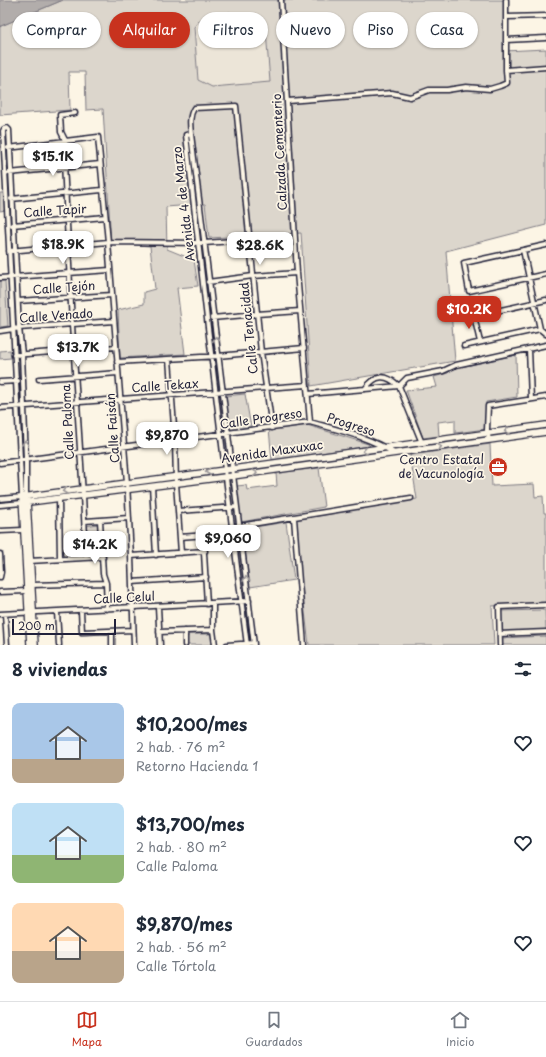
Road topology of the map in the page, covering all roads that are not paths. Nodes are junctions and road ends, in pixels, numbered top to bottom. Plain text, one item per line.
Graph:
1 (281, 0) edge
2 (506, 0) edge
3 (546, 16) edge
4 (507, 17) junction
5 (546, 38) edge
6 (506, 40) junction
7 (546, 67) edge
8 (506, 70) junction
9 (288, 101) junction
10 (75, 113) dead end
11 (191, 134) junction
12 (65, 142) junction
13 (10, 148) junction
14 (3, 149) junction
15 (194, 158) junction
16 (188, 159) junction
17 (100, 164) junction
18 (65, 168) junction
19 (5, 173) junction
20 (11, 173) junction
21 (197, 182) junction
22 (191, 183) junction
23 (102, 190) junction
24 (66, 193) junction
25 (6, 199) junction
26 (13, 199) junction
27 (200, 208) junction
28 (194, 209) junction
29 (105, 217) junction
30 (67, 220) junction
31 (14, 224) junction
32 (8, 225) junction
33 (249, 240) junction
34 (108, 242) junction
35 (198, 243) junction
36 (204, 243) junction
37 (68, 245) junction
38 (546, 245) edge
39 (16, 250) junction
40 (522, 250) junction
41 (8, 251) junction
42 (110, 270) junction
43 (70, 272) junction
44 (298, 273) junction
45 (546, 274) edge
46 (253, 276) junction
47 (10, 277) junction
48 (17, 277) junction
49 (529, 277) junction
50 (0, 278) edge
51 (210, 282) junction
52 (203, 283) junction
53 (112, 295) junction
54 (71, 298) junction
55 (546, 300) edge
56 (18, 301) junction
57 (535, 302) junction
58 (300, 311) junction
59 (257, 314) junction
60 (214, 318) junction
61 (208, 319) junction
62 (114, 321) junction
63 (72, 325) junction
64 (19, 328) junction
65 (13, 329) junction
66 (540, 329) junction
67 (0, 331) edge
68 (546, 334) edge
69 (480, 342) junction
70 (546, 345) edge
71 (464, 346) dead end
72 (116, 347) junction
73 (304, 348) junction
74 (529, 349) junction
75 (74, 351) junction
76 (261, 352) junction
77 (22, 354) junction
78 (14, 355) junction
79 (212, 356) junction
80 (218, 356) junction
81 (170, 359) junction
82 (117, 362) junction
83 (118, 373) junction
84 (76, 376) junction
85 (39, 379) dead end
86 (16, 381) junction
87 (22, 381) junction
88 (0, 382) edge
89 (307, 386) junction
90 (400, 386) junction
91 (266, 388) junction
92 (365, 389) junction
93 (217, 392) junction
94 (223, 392) junction
95 (308, 394) junction
96 (172, 396) junction
97 (546, 397) edge
98 (120, 399) junction
99 (531, 399) junction
100 (77, 403) junction
101 (24, 406) junction
102 (17, 407) junction
103 (0, 408) edge
104 (310, 422) junction
105 (546, 425) edge
106 (272, 428) junction
107 (546, 432) edge
108 (221, 434) junction
109 (228, 434) junction
110 (488, 436) junction
111 (175, 440) junction
112 (422, 443) junction
113 (124, 447) junction
114 (386, 448) junction
115 (80, 453) junction
116 (394, 453) junction
117 (20, 460) junction
118 (26, 460) junction
119 (0, 463) edge
120 (232, 469) junction
121 (225, 470) junction
122 (176, 476) junction
123 (233, 476) junction
124 (226, 477) junction
125 (176, 483) junction
126 (127, 486) junction
127 (152, 486) junction
128 (83, 492) junction
129 (42, 497) junction
130 (59, 498) junction
131 (411, 498) dead end
132 (2, 499) edge
133 (24, 499) junction
134 (2, 505) edge
135 (237, 507) junction
136 (230, 508) junction
137 (178, 511) junction
138 (129, 518) junction
139 (294, 518) junction
140 (100, 520) junction
141 (85, 521) junction
142 (232, 526) junction
143 (239, 526) junction
144 (23, 530) junction
145 (0, 531) edge
146 (233, 533) junction
147 (203, 536) junction
148 (180, 537) junction
149 (205, 552) junction
150 (181, 553) junction
151 (0, 554) edge
152 (156, 555) junction
153 (131, 556) junction
154 (103, 557) junction
155 (86, 558) junction
156 (60, 559) junction
157 (28, 561) junction
158 (0, 572) edge
159 (0, 577) edge
160 (206, 577) junction
161 (132, 582) junction
162 (106, 583) junction
163 (31, 585) junction
164 (27, 591) junction
165 (0, 592) edge
166 (249, 601) junction
167 (242, 602) junction
168 (207, 604) junction
169 (213, 604) junction
170 (546, 605) edge
171 (158, 607) junction
172 (133, 608) junction
173 (107, 609) junction
174 (81, 611) junction
175 (57, 612) junction
176 (30, 613) junction
177 (2, 614) edge
178 (133, 630) junction
179 (213, 630) junction
180 (112, 631) junction
181 (185, 631) junction
182 (159, 632) junction
183 (546, 632) edge
184 (500, 634) junction
185 (247, 644) edge
186 (254, 644) edge
187 (7, 645) edge
188 (30, 645) edge
189 (35, 645) edge
190 (59, 645) edge
191 (112, 645) edge
192 (134, 645) edge
193 (160, 645) edge
194 (185, 645) edge
195 (215, 645) edge
196 (227, 645) edge
197 (304, 645) edge
198 (500, 645) edge

1 - 9 street, Calzada Cementerio
2 - 4 street
3 - 4 street
4 - 6 street
5 - 6 street
6 - 8 street
7 - 8 street
8 - 9 street
9 - 44 street, Calzada Cementerio
10 - 12 street, Calle Paloma
11 - 15 street, Avenida 4 de Marzo
11 - 16 street, Avenida 4 de Marzo
11 - 33 street, Calle Tenacidad
12 - 13 street
12 - 17 street, Calle Faisán
12 - 18 street, Calle Paloma
13 - 14 street
13 - 14 street
13 - 20 street
14 - 19 street
15 - 16 street
15 - 21 street, Avenida 4 de Marzo
16 - 22 street, Avenida 4 de Marzo
17 - 18 street
17 - 23 street, Calle Faisán
18 - 20 street
18 - 24 street, Calle Paloma
19 - 20 street
19 - 25 street
20 - 26 street
21 - 22 street
21 - 27 street, Avenida 4 de Marzo
22 - 28 street, Avenida 4 de Marzo
23 - 24 street
23 - 29 street, Calle Faisán
24 - 26 street
24 - 30 street, Calle Paloma
25 - 26 street
25 - 32 street
26 - 31 street
27 - 28 street
27 - 36 street, Avenida 4 de Marzo
28 - 35 street, Avenida 4 de Marzo
29 - 30 street, Calle Tapir
29 - 34 street, Calle Faisán
30 - 31 street, Calle Tapir
30 - 37 street, Calle Paloma
31 - 32 street, Calle Tapir
31 - 39 street
32 - 41 street
33 - 36 street
33 - 46 street, Calle Tenacidad
34 - 35 street
34 - 37 street
34 - 42 street, Calle Faisán
35 - 36 street
35 - 52 street, Avenida 4 de Marzo
36 - 51 street, Avenida 4 de Marzo
37 - 39 street
37 - 43 street, Calle Paloma
38 - 40 street
39 - 41 street
39 - 48 street
40 - 49 street
40 - 49 street
41 - 47 street
42 - 43 street
42 - 53 street, Calle Faisán
43 - 48 street
43 - 54 street, Calle Paloma
44 - 46 street
44 - 58 street, Calzada Cementerio
45 - 49 street
46 - 51 street
46 - 59 street, Calle Tenacidad
47 - 48 street
47 - 50 street
47 - 65 street
48 - 56 street
49 - 57 street
51 - 52 street
51 - 60 street, Avenida 4 de Marzo
52 - 61 street, Avenida 4 de Marzo
53 - 54 street, Calle Tejón
53 - 62 street, Calle Faisán
54 - 56 street, Calle Tejón
54 - 63 street, Calle Paloma
55 - 57 street
56 - 64 street
57 - 66 street
57 - 69 street
58 - 59 street
58 - 73 street, Calzada Cementerio
59 - 60 street
59 - 76 street, Calle Tenacidad
60 - 61 street
80 -> 60 street, Avenida 4 de Marzo
61 - 79 street, Avenida 4 de Marzo
62 - 63 street, Calle Venado
62 - 72 street, Calle Faisán
63 - 64 street, Calle Venado
63 - 75 street, Calle Paloma
64 - 65 street, Calle Venado
64 - 77 street
65 - 67 street, Calle Venado
65 - 78 street
66 - 68 street
66 - 69 street
69 - 71 street
70 - 74 street
72 - 75 street
72 - 82 street, Calle Faisán
73 - 76 street
73 - 89 street, Calzada Cementerio
74 - 90 street
74 - 99 street
75 - 77 street
75 - 84 street, Calle Paloma
76 - 80 street
76 - 91 street, Calle Tenacidad
77 - 78 street
77 - 87 street
78 - 86 street
79 - 80 street
79 - 81 street
79 - 93 street, Avenida 4 de Marzo
80 - 94 street, Avenida 4 de Marzo
81 - 82 street
81 - 96 street
82 - 83 street, Calle Faisán
83 - 84 street
83 - 98 street, Calle Faisán
84 - 85 street
84 - 100 street, Calle Paloma
86 - 87 street
86 - 88 street
86 - 102 street
87 - 101 street
89 - 91 street, Calle Tekax
89 - 95 street, Calzada Cementerio
90 - 92 street
90 - 92 street
90 - 112 street
91 - 94 street, Calle Tekax
91 - 106 street, Calle Tenacidad
92 - 95 street
93 - 94 street, Calle Tekax
93 - 96 street, Calle Tekax
93 - 108 street, Avenida 4 de Marzo
94 - 109 street, Avenida 4 de Marzo
95 - 104 street, Calzada Cementerio
96 - 98 street, Calle Tekax
96 - 111 street
97 - 99 street
98 - 100 street, Calle Tekax
98 - 113 street, Calle Faisán
99 - 110 street
100 - 101 street, Calle Tekax
100 - 115 street, Calle Paloma
101 - 102 street, Calle Tekax
118 -> 101 street
102 - 103 street, Calle Tekax
102 - 117 street
104 - 106 street, Calle Progreso
104 - 114 street, Progreso
105 -> 110 main road, Avenida Maxuxac
106 - 109 street, Calle Progreso
107 - 110 main road, Avenida Maxuxac
108 - 109 street, Calle Progreso
108 - 111 street, Calle Progreso
108 - 121 street, Avenida 4 de Marzo
109 - 120 street, Avenida 4 de Marzo
110 - 112 main road, Avenida Maxuxac
116 -> 110 main road, Avenida Maxuxac
111 - 113 street, Calle Progreso
111 - 122 street
112 - 114 main road, Avenida Maxuxac
113 - 115 street, Calle Progreso
113 - 126 street, Calle Faisán
114 - 116 street, Progreso
114 -> 120 main road, Avenida Maxuxac
115 - 118 street, Calle Progreso
115 - 128 street, Calle Paloma
123 -> 116 main road, Avenida Maxuxac
117 - 118 street, Calle Progreso
117 - 119 street, Calle Progreso
117 - 133 street
118 - 133 street
120 - 121 main road, Avenida Maxuxac
120 - 123 street, Avenida 4 de Marzo
121 -> 122 main road, Avenida Maxuxac
121 - 124 street, Avenida 4 de Marzo
122 - 125 street
122 - 126 main road, Avenida Maxuxac
123 - 124 main road, Avenida Maxuxac
123 - 135 street, Avenida 4 de Marzo
124 - 125 main road, Avenida Maxuxac
124 - 136 street, Avenida 4 de Marzo
125 - 127 main road, Avenida Maxuxac
125 - 137 street
126 - 127 main road, Avenida Maxuxac
126 - 128 main road, Avenida Maxuxac
126 - 138 street, Calle Faisán
127 - 152 street
128 -> 129 main road, Avenida Maxuxac
128 - 130 main road, Avenida Maxuxac
128 - 141 street, Calle Paloma
129 - 130 main road, Avenida Maxuxac
129 - 133 main road, Avenida Maxuxac
130 - 156 street
131 - 139 street
132 - 133 street, Avenida Maxuxac
132 - 134 street
133 - 134 street, Avenida Maxuxac
133 - 144 main road
133 - 157 main road
135 - 136 street
135 - 143 street, Avenida 4 de Marzo
136 - 137 street
136 - 142 street, Avenida 4 de Marzo
137 - 148 street
138 - 140 street
138 - 153 street, Calle Faisán
139 - 143 street
139 - 197 street
140 - 141 street
140 - 154 street
141 - 155 street, Calle Paloma
142 - 143 street
142 - 146 street, Avenida 4 de Marzo
166 -> 143 street, Avenida 4 de Marzo
144 - 145 street
144 - 157 main road
146 - 147 street
146 - 167 street, Avenida 4 de Marzo
147 - 148 street
147 - 149 street
148 - 150 street
149 - 150 street
149 - 160 street
150 - 152 street
151 - 158 street
152 - 153 street
153 - 161 street, Calle Faisán
154 - 155 street
154 - 162 street
155 - 156 street
156 - 157 street
157 - 163 main road
157 - 164 main road
158 - 159 street
160 - 161 street
160 - 168 street
161 - 172 street, Calle Faisán
162 - 163 street
162 - 173 street
163 - 176 main road
164 - 165 street
164 - 176 main road
166 - 167 street, Calle Celul
166 - 186 street, Avenida 4 de Marzo
167 - 169 street, Calle Celul
167 - 185 street, Avenida 4 de Marzo
168 - 169 street, Calle Celul
168 - 171 street, Calle Celul
169 - 179 street
170 - 184 street
171 - 172 street, Calle Celul
171 - 182 street
172 - 173 street, Calle Celul
172 - 178 street, Calle Faisán
173 - 174 street, Calle Celul
174 - 175 street, Calle Celul
174 - 180 street
175 - 176 street, Calle Celul
175 - 190 street
176 - 177 street, Calle Celul
176 - 188 main road
176 - 189 main road
177 - 187 street
178 - 180 street
178 - 192 street, Calle Faisán
179 - 181 street
179 - 195 street
180 - 191 street
181 - 182 street
181 - 194 street
182 - 193 street
183 - 184 street
184 - 198 street
185 - 186 street
185 - 196 street

